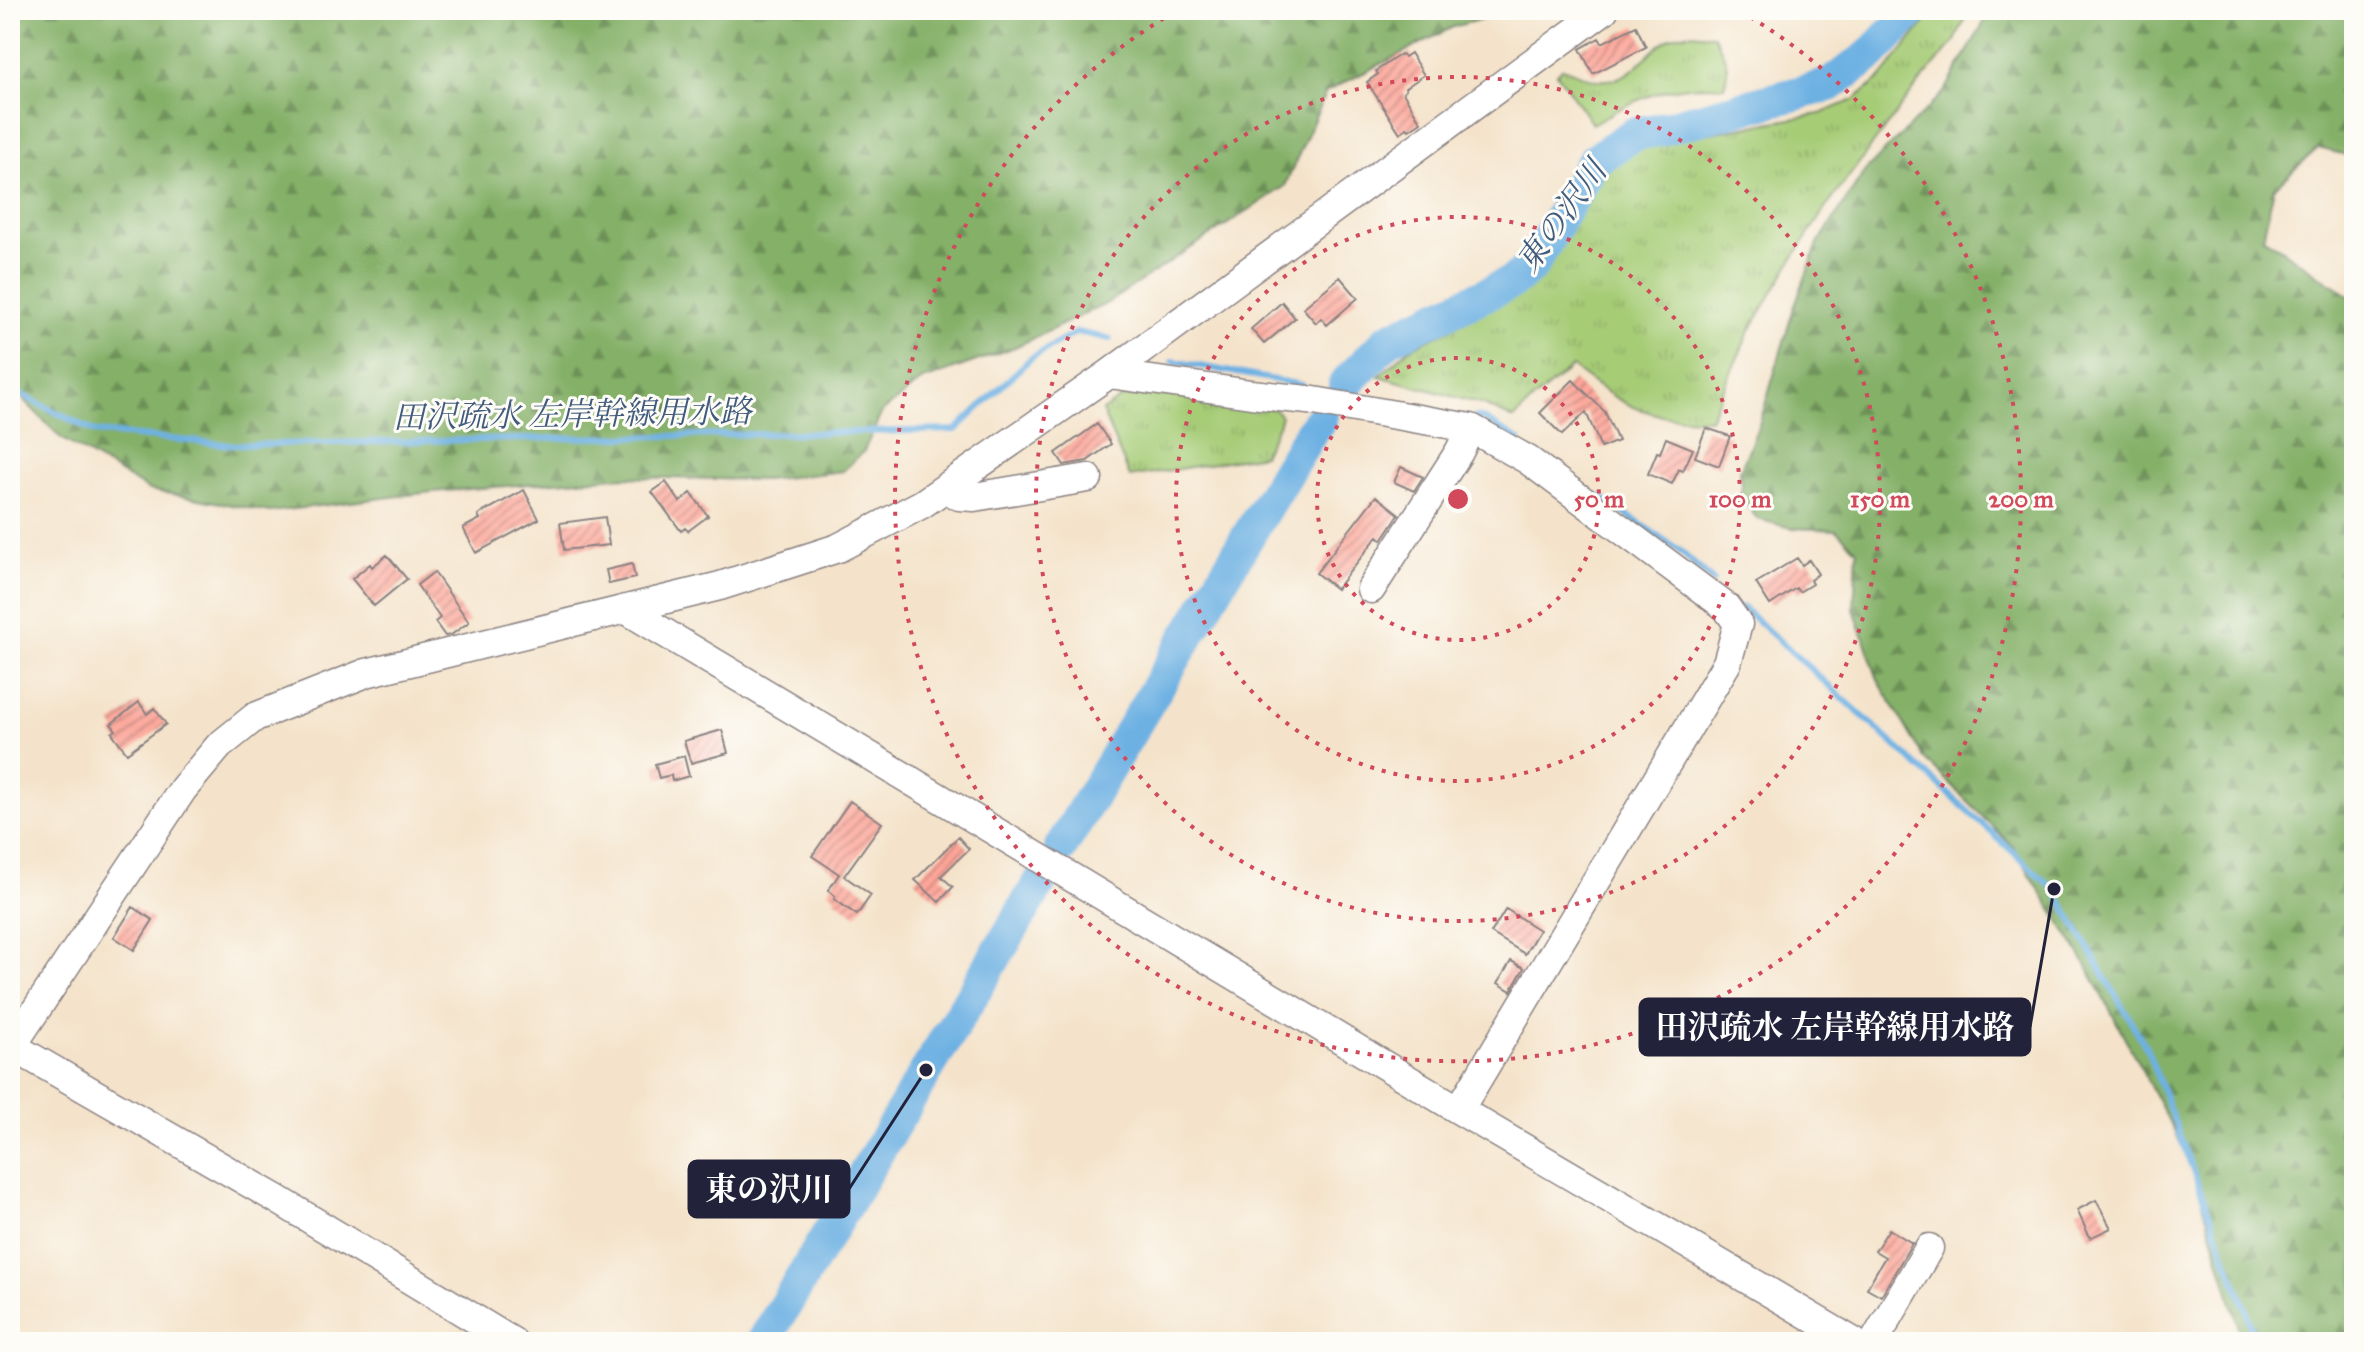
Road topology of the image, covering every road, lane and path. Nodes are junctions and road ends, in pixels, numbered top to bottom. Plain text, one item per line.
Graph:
1 (1604, 10) edge
2 (1109, 374) junction
3 (1471, 428) junction
4 (1088, 478) dead end
5 (946, 488) junction
6 (1371, 589) dead end
7 (625, 609) junction
8 (11, 1047) edge
9 (1459, 1110) junction
10 (1929, 1248) dead end
11 (513, 1342) edge
12 (1854, 1342) edge
13 (1874, 1342) edge

1 - 2 street
2 - 3 street
2 - 5 street
3 - 6 street
3 - 9 street
4 - 5 street
5 - 7 street
7 - 8 street
7 - 9 street
8 - 11 street
9 - 12 street
10 - 13 street

